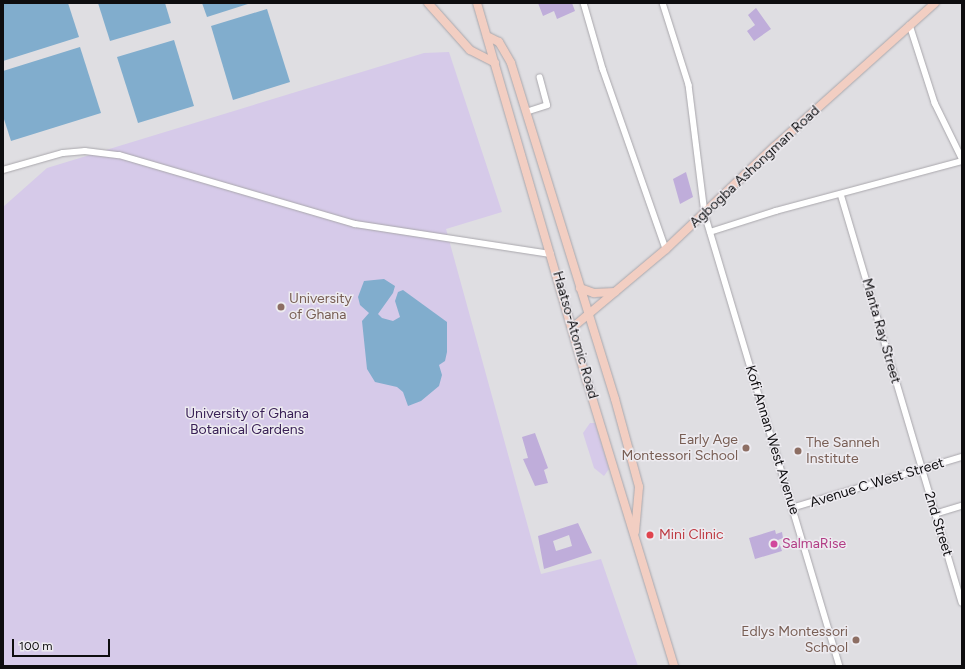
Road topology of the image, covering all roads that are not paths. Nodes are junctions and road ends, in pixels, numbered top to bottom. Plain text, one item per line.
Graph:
1 (428, 3) edge
2 (477, 3) edge
3 (584, 3) edge
4 (663, 3) edge
5 (935, 3) edge
6 (910, 25) junction
7 (487, 36) junction
8 (496, 63) junction
9 (540, 78) dead end
10 (526, 112) junction
11 (962, 159) edge
12 (3, 170) edge
13 (841, 194) junction
14 (705, 214) junction
15 (710, 232) junction
16 (666, 249) junction
17 (551, 254) junction
18 (580, 288) junction
19 (615, 292) junction
20 (588, 315) junction
21 (572, 328) junction
22 (962, 457) edge
23 (921, 469) junction
24 (962, 506) edge
25 (792, 508) junction
26 (935, 514) junction
27 (635, 532) junction
28 (961, 595) edge
29 (962, 602) edge
30 (674, 666) edge
31 (840, 666) edge

1 - 8 street
2 - 7 street, Haatso-Atomic Road
3 - 16 street
4 - 14 street, Kofi Annan West Avenue
5 - 6 street, Agbogba Ashongman Road
6 - 11 street
6 - 14 street, Agbogba Ashongman Road
7 - 8 street, Haatso-Atomic Road
7 - 10 street
8 - 17 street, Haatso-Atomic Road
9 - 10 street
10 - 18 street
11 - 13 street
12 - 17 street
13 - 15 street
13 - 23 street, Manta Ray Street
14 - 15 street, Kofi Annan West Avenue
14 - 16 street, Agbogba Ashongman Road
15 - 25 street, Kofi Annan West Avenue
16 - 19 street, Agbogba Ashongman Road
17 - 21 street, Haatso-Atomic Road
18 - 19 street
18 - 20 street
19 - 20 street, Agbogba Ashongman Road
20 - 21 street, Agbogba Ashongman Road
20 - 27 street
21 - 27 street, Haatso-Atomic Road
22 - 23 street, Avenue C West Street
23 - 25 street, Avenue C West Street
23 - 26 street, 2nd Street
24 - 26 street
25 - 31 street, Kofi Annan West Avenue
26 - 28 street, 2nd Street
27 - 30 street, Haatso-Atomic Road
28 - 29 street, 2nd Street

